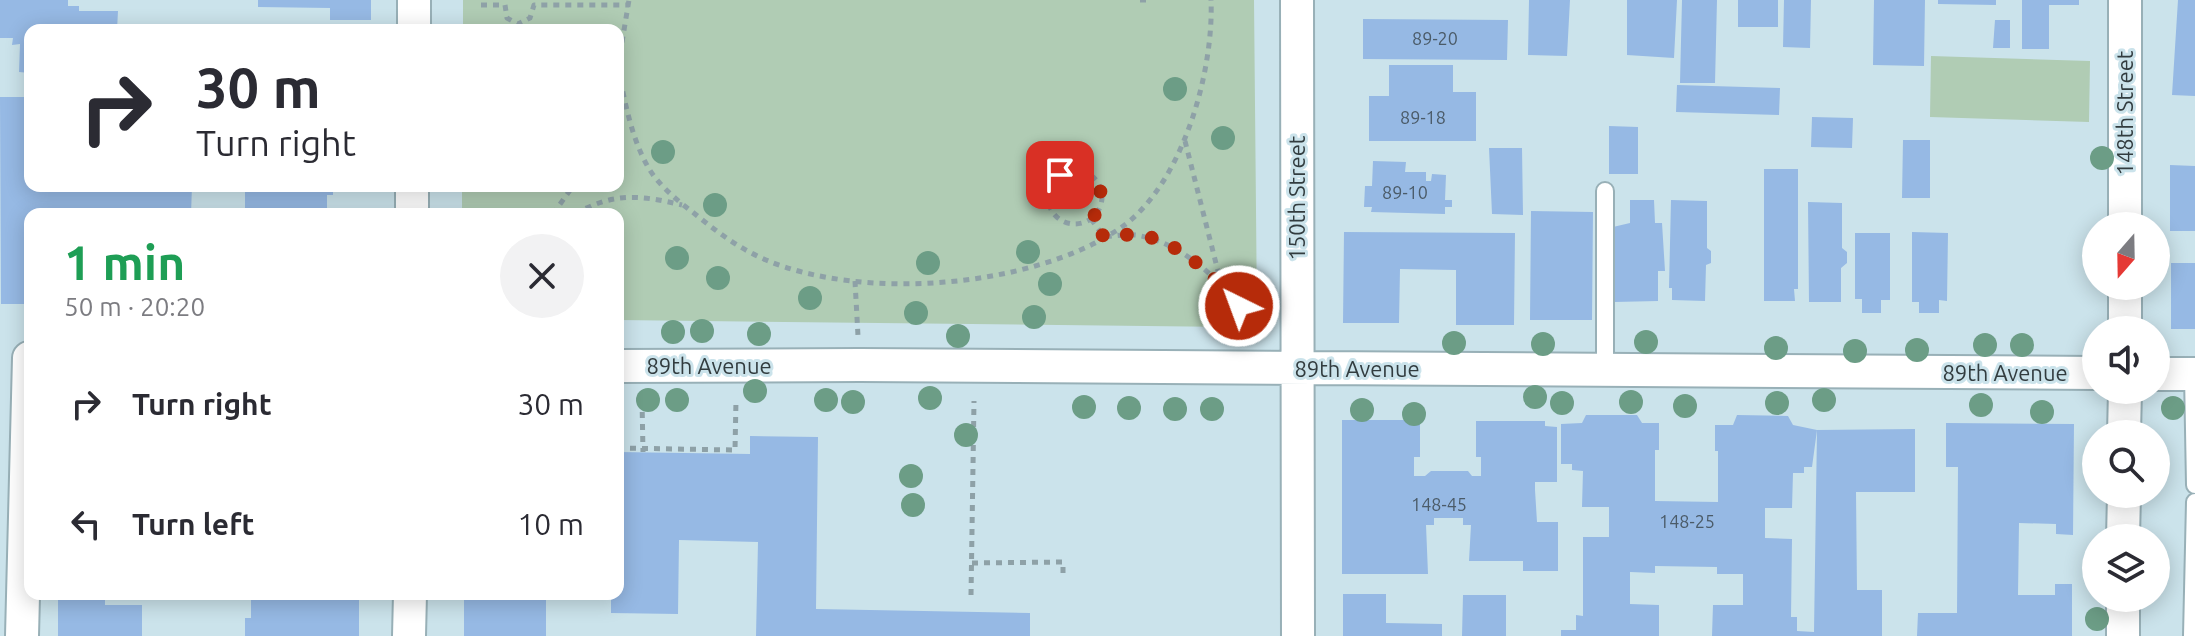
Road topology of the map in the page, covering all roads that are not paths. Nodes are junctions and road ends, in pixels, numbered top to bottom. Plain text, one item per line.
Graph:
1 (414, 0) edge
2 (1297, 0) edge
3 (2125, 0) edge
4 (414, 24) edge
5 (1605, 191) dead end
6 (2125, 212) edge
7 (0, 358) edge
8 (24, 358) edge
9 (624, 366) edge
10 (1298, 368) junction
11 (1605, 370) junction
12 (2082, 373) edge
13 (2170, 374) edge
14 (2194, 374) edge
15 (2195, 485) edge
16 (2195, 502) edge
17 (24, 566) edge
18 (410, 600) edge
19 (2123, 612) edge
20 (22, 636) edge
21 (409, 636) edge
22 (1298, 636) edge
23 (2123, 636) edge
24 (2192, 636) edge

1 - 4 street
2 - 10 street, 150th Street
3 - 6 street, 148th Street
5 - 11 lane
7 - 8 street
9 - 10 street, 89th Avenue
10 - 11 street, 89th Avenue
10 - 22 street, 150th Street
11 - 12 street, 89th Avenue
13 - 14 street
14 - 15 lane
16 - 24 lane
17 - 20 street
18 - 21 street
19 - 23 street

